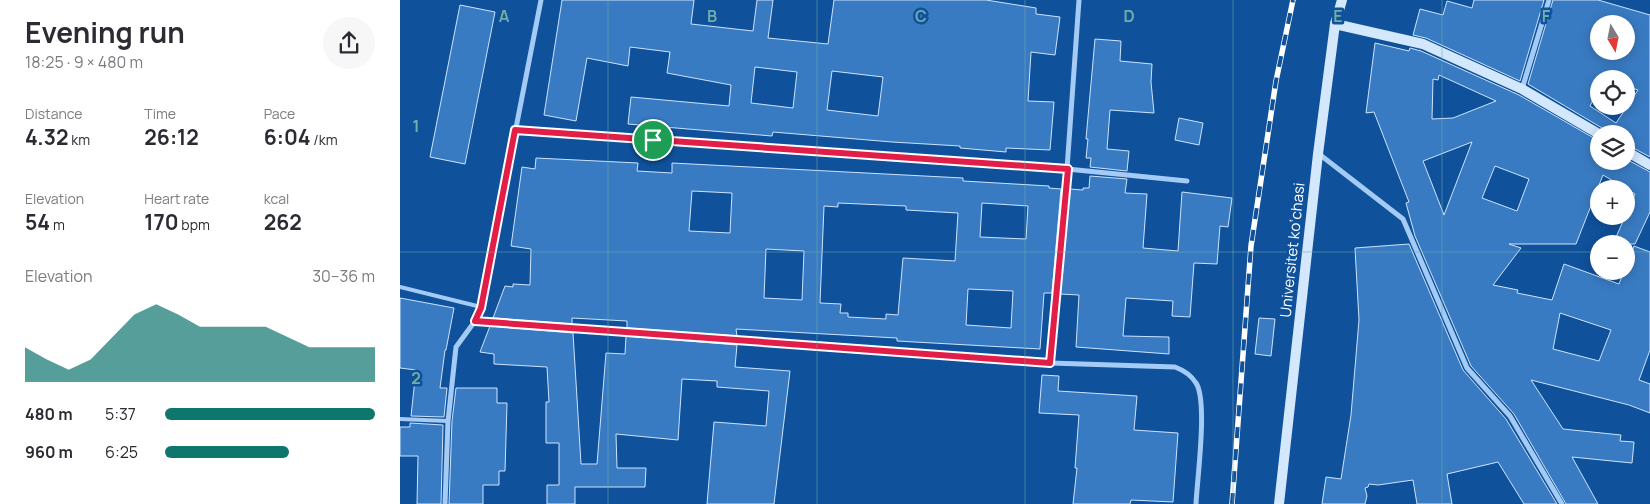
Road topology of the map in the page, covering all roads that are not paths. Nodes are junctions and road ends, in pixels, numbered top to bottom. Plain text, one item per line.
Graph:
1 (541, 0) edge
2 (1080, 0) edge
3 (1342, 0) edge
4 (1549, 0) edge
5 (1335, 24) junction
6 (1522, 89) junction
7 (1590, 129) edge
8 (515, 130) junction
9 (1318, 154) junction
10 (1635, 156) edge
11 (1650, 165) edge
12 (1068, 169) junction
13 (1187, 181) dead end
14 (400, 287) edge
15 (481, 308) junction
16 (475, 321) junction
17 (1050, 363) junction
18 (400, 419) edge
19 (448, 421) junction
20 (445, 504) edge
21 (1196, 504) edge
22 (1279, 504) edge
23 (1562, 504) edge

1 - 8 street
2 - 12 street
3 - 5 main road, Universitet kо‘chasi
4 - 6 street
5 - 6 main road
5 - 9 main road, Universitet kо‘chasi
6 - 7 main road
8 - 12 street
8 - 15 street
9 - 22 main road, Universitet kо‘chasi
9 - 23 street
10 - 11 main road
12 - 13 street
12 - 17 street
14 - 15 lane
15 - 16 street
16 - 17 street
16 - 19 street
17 - 21 street
18 - 19 lane
19 - 20 street

